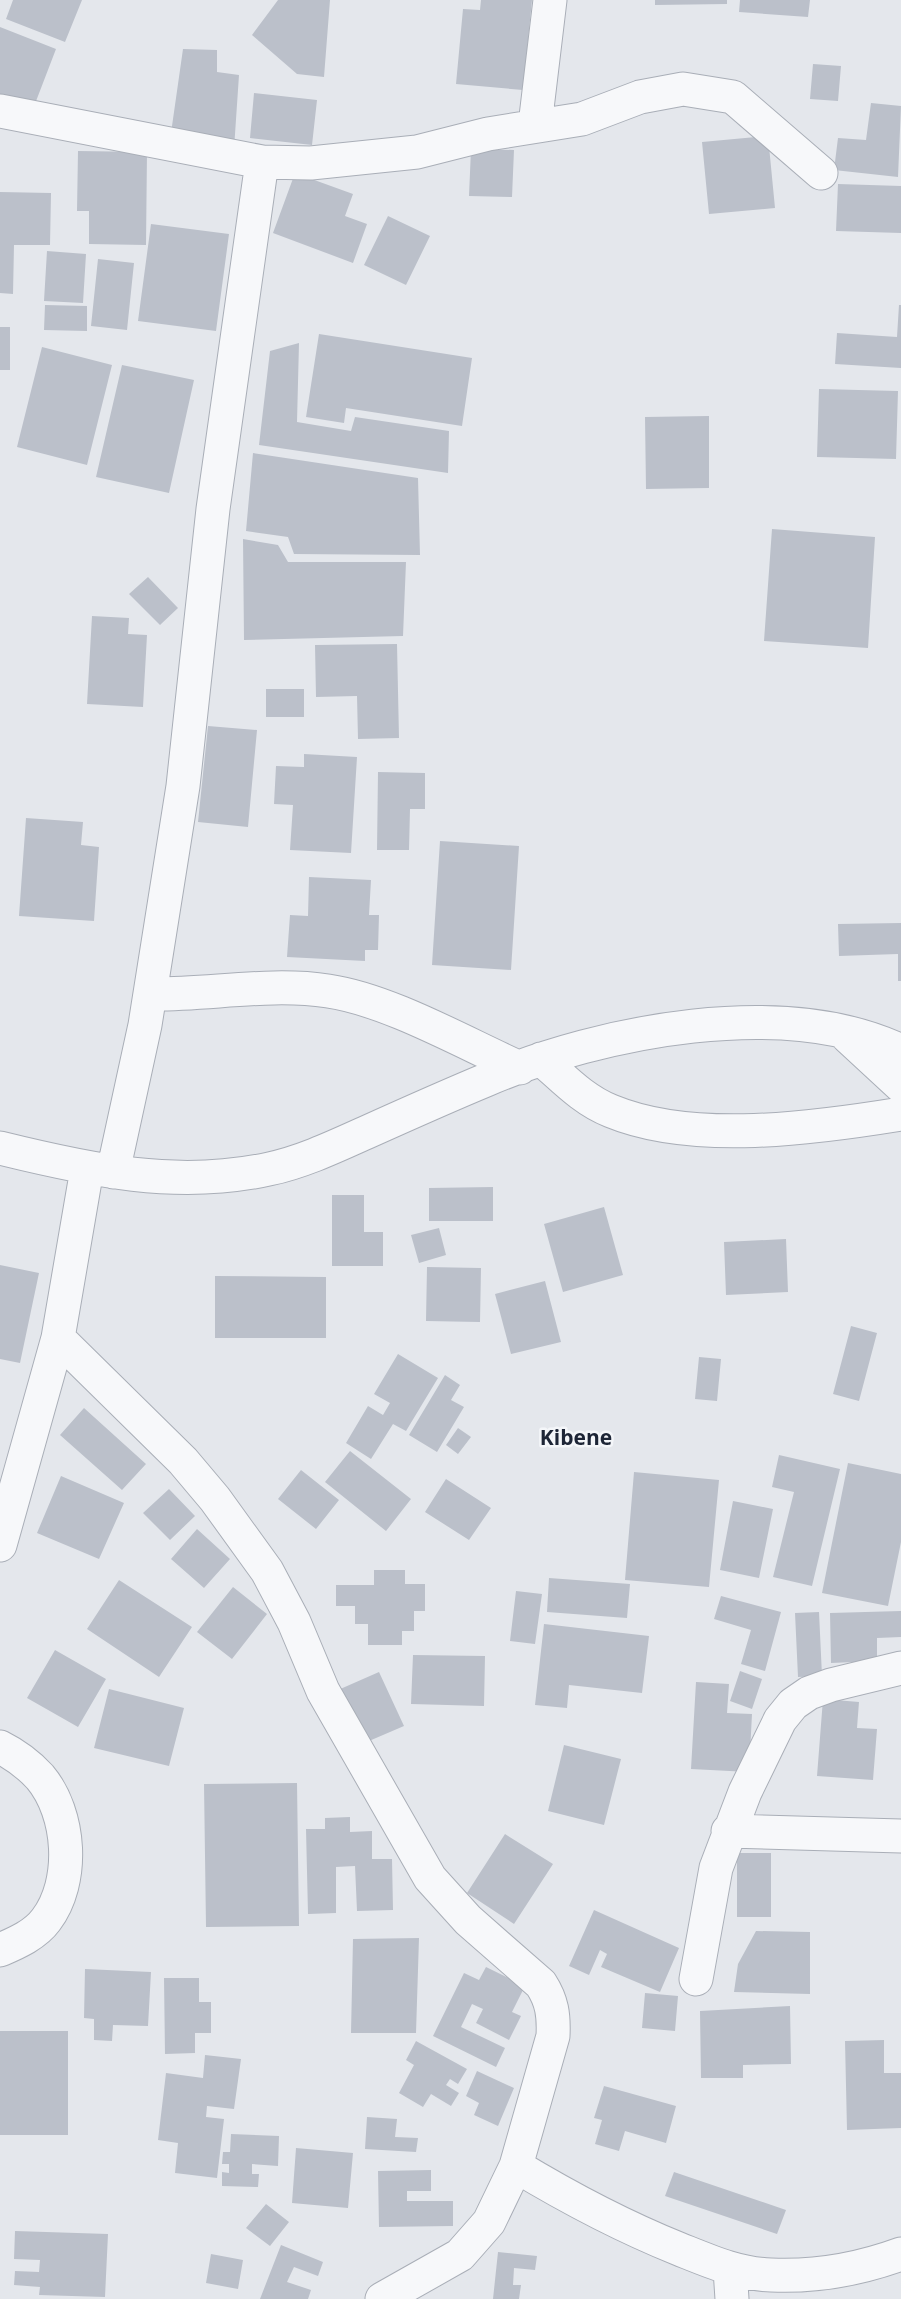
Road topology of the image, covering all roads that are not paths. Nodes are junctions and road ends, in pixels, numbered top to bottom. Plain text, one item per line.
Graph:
1 (550, 0) edge
2 (0, 111) edge
3 (536, 125) junction
4 (262, 162) junction
5 (821, 173) dead end
6 (150, 994) junction
7 (901, 1033) edge
8 (854, 1034) junction
9 (901, 1052) edge
10 (530, 1064) junction
11 (901, 1086) edge
12 (901, 1114) edge
13 (0, 1148) edge
14 (100, 1171) junction
15 (58, 1338) junction
16 (0, 1545) edge
17 (901, 1668) edge
18 (0, 1747) edge
19 (728, 1831) junction
20 (901, 1836) edge
21 (0, 1950) edge
22 (696, 1979) dead end
23 (516, 2166) junction
24 (901, 2254) edge
25 (731, 2284) edge
26 (382, 2299) edge

1 - 3 street
2 - 4 street
3 - 4 street
3 - 5 street
4 - 6 street
6 - 10 street
6 - 14 street
7 - 8 street
8 - 9 street
8 - 10 street
8 - 11 street
10 - 12 street
10 - 14 street
13 - 14 street
14 - 15 street
15 - 16 street
15 - 23 street
17 - 19 street
18 - 21 street
19 - 20 street
19 - 22 street
23 - 25 street
23 - 26 street
24 - 25 street

